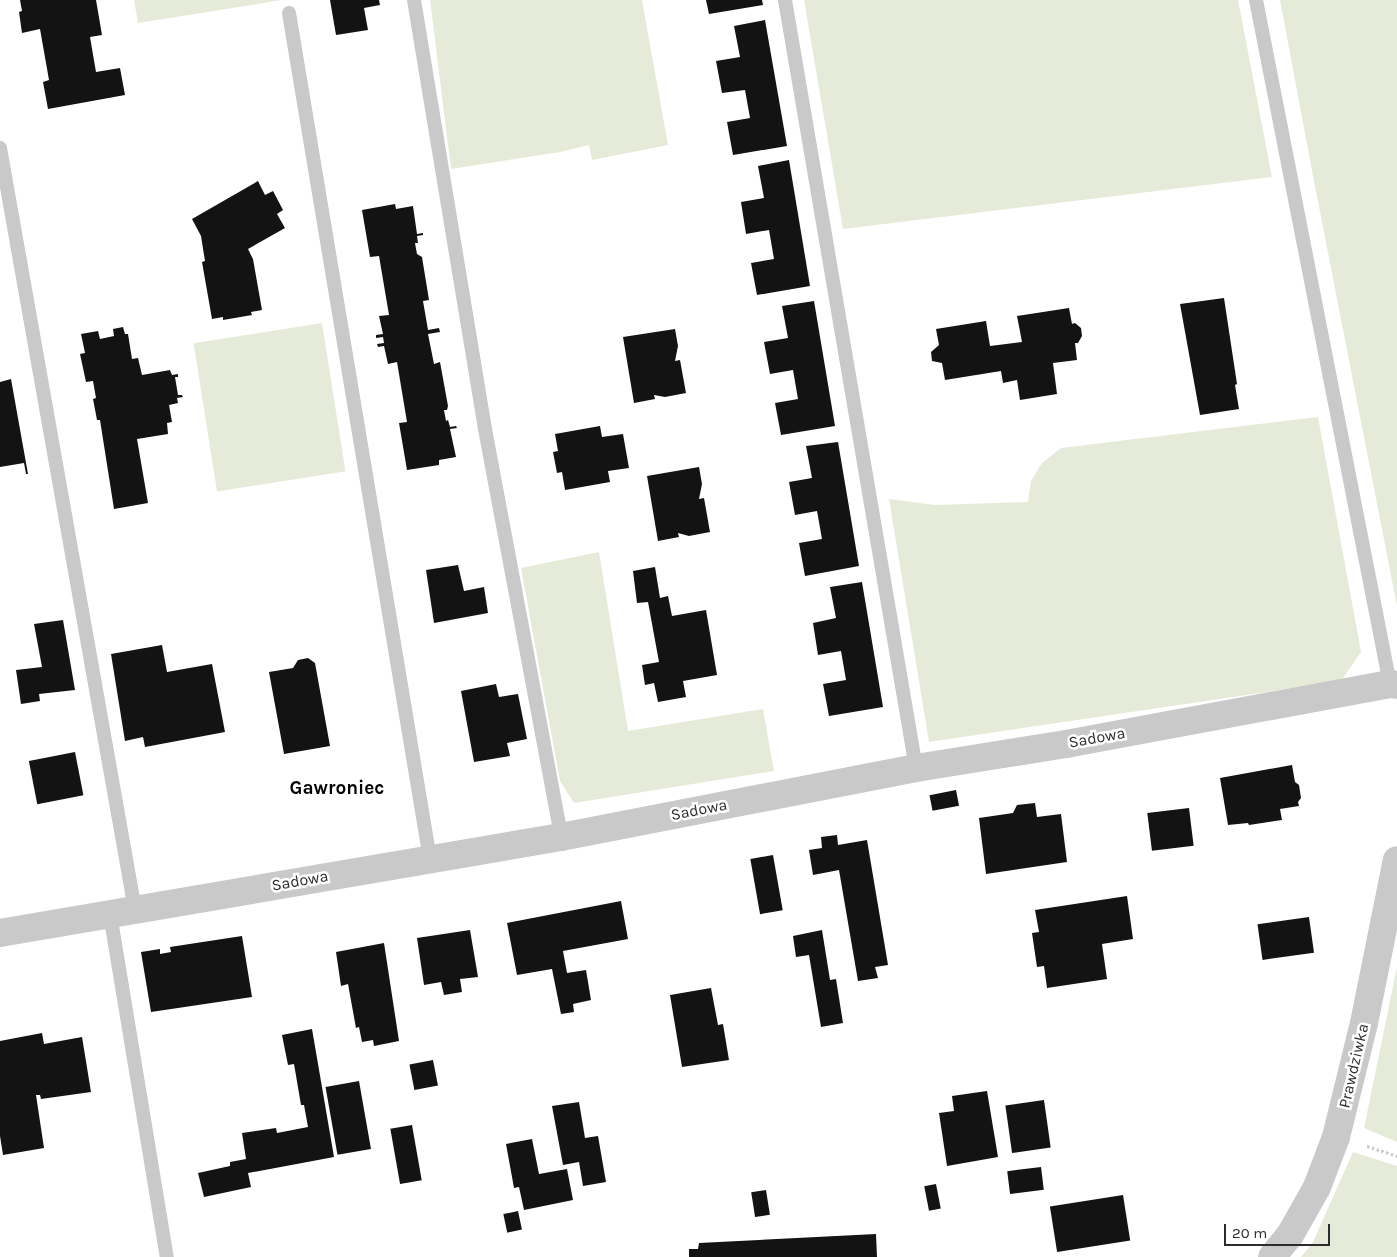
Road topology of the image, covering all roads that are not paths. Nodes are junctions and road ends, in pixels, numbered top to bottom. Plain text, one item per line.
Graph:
1 (414, 0) edge
2 (785, 0) edge
3 (1256, 0) edge
4 (289, 13) dead end
5 (0, 148) edge
6 (1393, 684) edge
7 (916, 768) junction
8 (561, 836) junction
9 (430, 859) junction
10 (1397, 860) edge
11 (123, 912) junction
12 (0, 933) edge
13 (166, 1257) edge
14 (1272, 1257) edge

1 - 8 lane
2 - 7 lane
3 - 6 lane
4 - 9 lane
5 - 11 lane
6 - 7 street, Sadowa
7 - 8 street, Sadowa
8 - 9 street, Sadowa
9 - 11 street, Sadowa
10 - 14 street, Prawdziwka
11 - 12 street, Sadowa
11 - 13 lane

